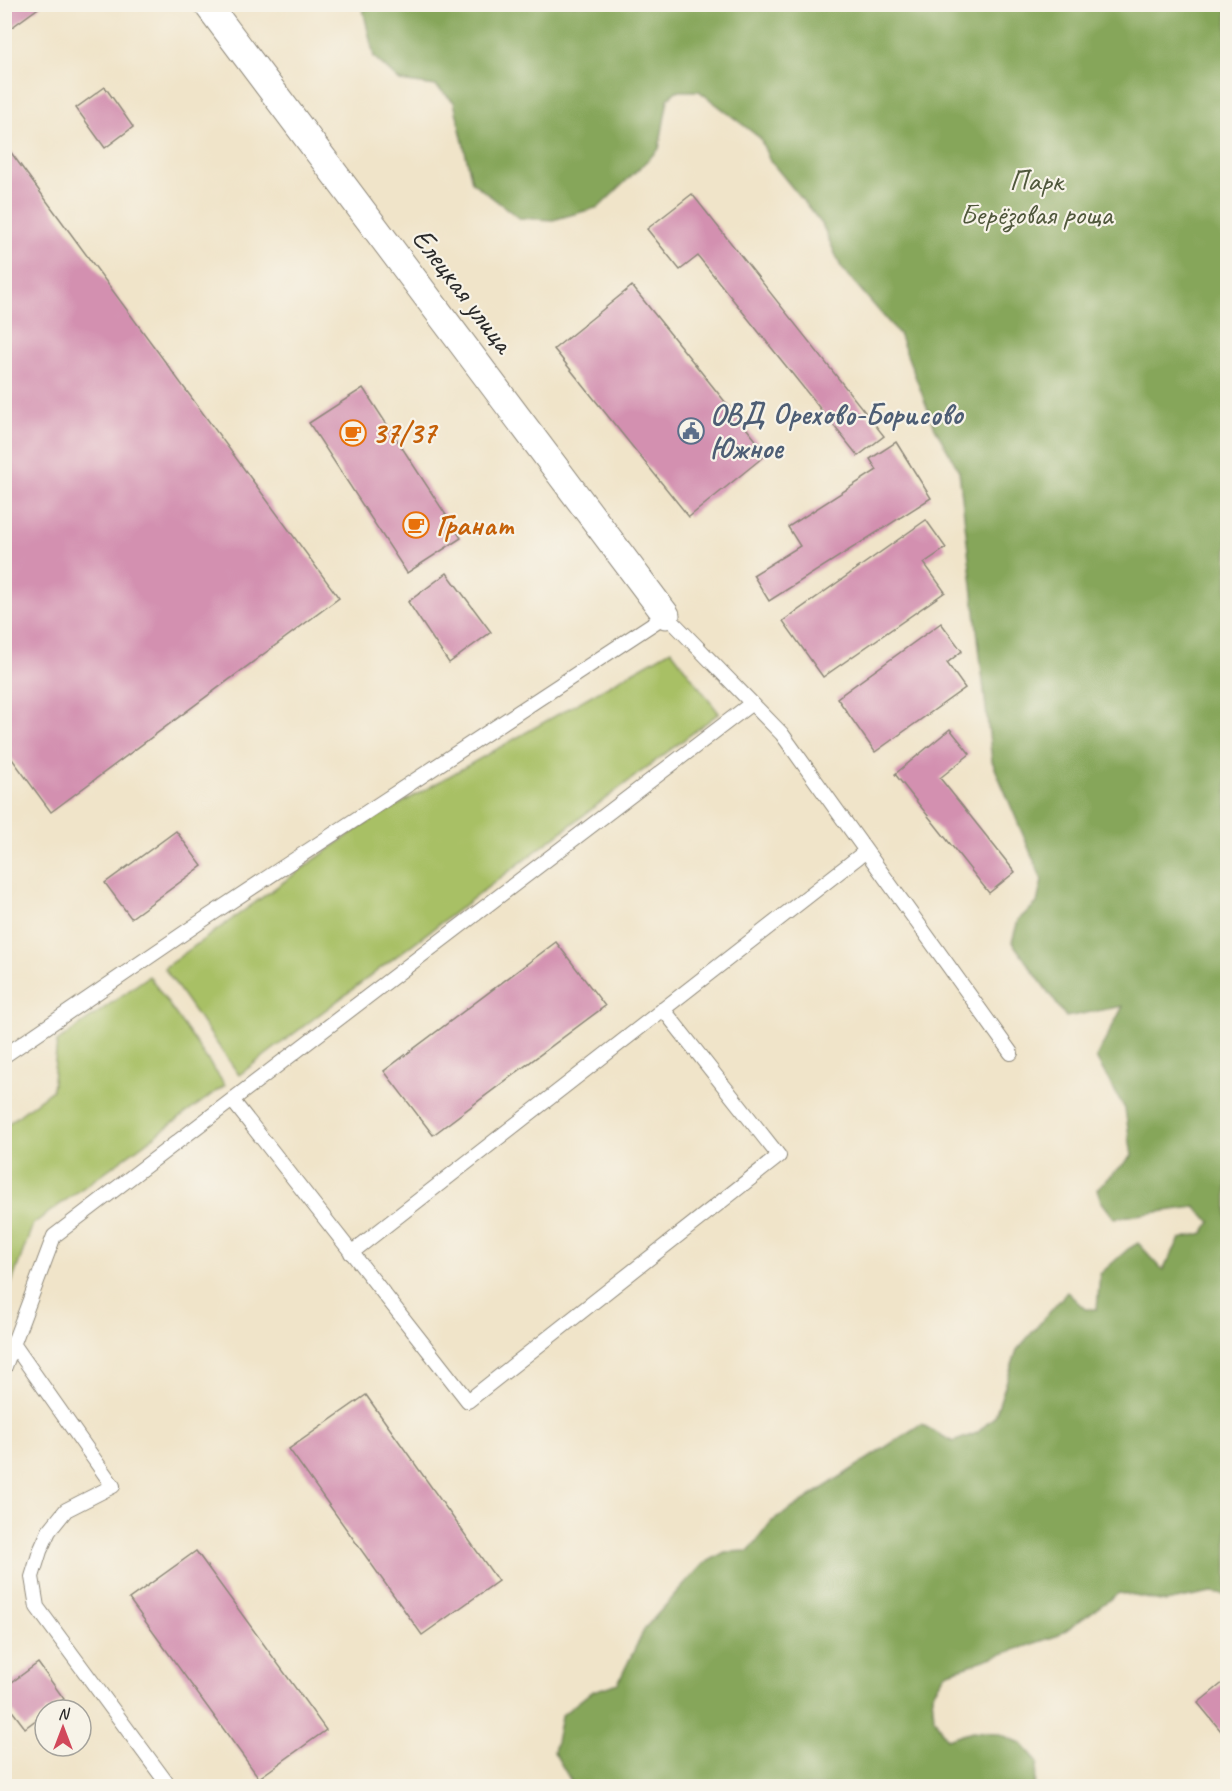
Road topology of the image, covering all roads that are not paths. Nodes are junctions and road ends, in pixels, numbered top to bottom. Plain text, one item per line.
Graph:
1 (207, 4) edge
2 (666, 615) junction
3 (752, 703) junction
4 (866, 851) junction
5 (663, 1009) junction
6 (1011, 1053) dead end
7 (4, 1056) edge
8 (232, 1100) junction
9 (351, 1253) junction
10 (14, 1345) junction
11 (4, 1369) edge
12 (169, 1786) edge

1 - 2 street, Елецкая улица
2 - 3 lane
2 - 7 lane
3 - 4 lane
3 - 8 lane
4 - 5 lane
4 - 6 lane
5 - 9 lane
5 - 9 lane
8 - 9 lane
8 - 10 lane
10 - 11 lane
10 - 12 lane

